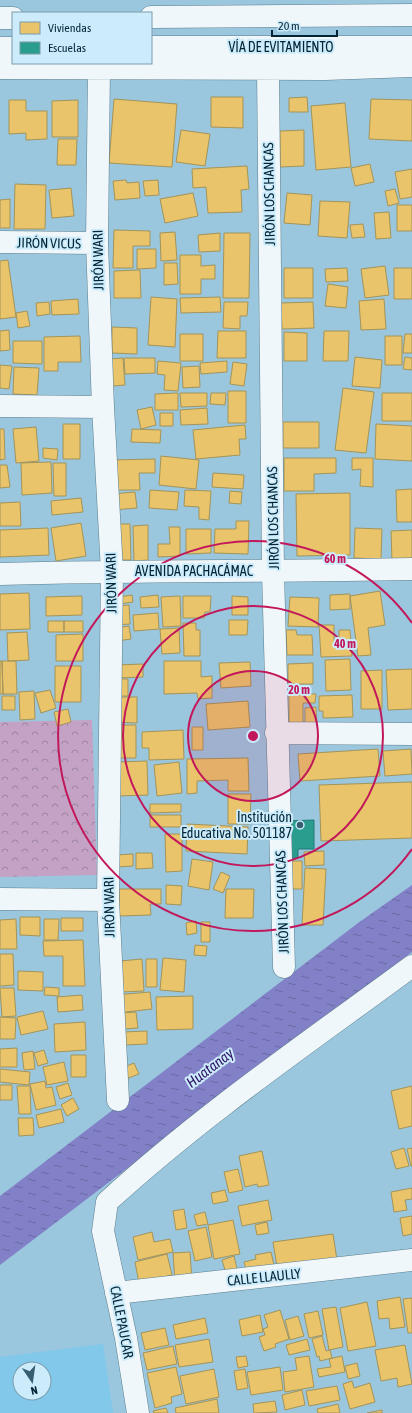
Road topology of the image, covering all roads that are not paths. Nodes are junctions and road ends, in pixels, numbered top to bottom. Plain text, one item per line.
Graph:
1 (412, 15) edge
2 (152, 17) edge
3 (0, 18) edge
4 (12, 18) edge
5 (152, 47) edge
6 (412, 47) edge
7 (0, 48) edge
8 (12, 48) edge
9 (412, 66) edge
10 (99, 67) junction
11 (0, 68) edge
12 (268, 69) junction
13 (0, 242) edge
14 (98, 243) junction
15 (0, 406) edge
16 (103, 407) junction
17 (412, 569) edge
18 (112, 571) junction
19 (273, 572) junction
20 (0, 574) edge
21 (276, 733) junction
22 (412, 734) edge
23 (0, 899) edge
24 (108, 900) junction
25 (412, 966) edge
26 (284, 967) dead end
27 (118, 1100) dead end
28 (412, 1260) edge
29 (116, 1293) junction
30 (138, 1413) edge

1 - 2 main road
3 - 4 main road
5 - 6 main road, VÍA DE EVITAMIENTO
7 - 8 main road
9 - 12 main road
10 - 11 main road
10 - 12 main road
10 - 14 main road, JIRÓN WARI
12 - 19 main road, JIRÓN LOS CHANCAS
13 - 14 main road, JIRÓN VICUS
14 - 16 main road, JIRÓN WARI
15 - 16 main road
16 - 18 main road, JIRÓN WARI
17 - 19 main road, AVENIDA PACHACÁMAC
18 - 19 main road, AVENIDA PACHACÁMAC
18 - 20 main road, AVENIDA PACHACÁMAC
18 - 24 main road, JIRÓN WARI
19 - 21 main road, JIRÓN LOS CHANCAS
21 - 22 main road
21 - 26 main road, JIRÓN LOS CHANCAS
23 - 24 main road
24 - 27 main road, JIRÓN WARI
25 - 29 main road, CALLE PAUCAR
28 - 29 main road, CALLE LLAULLY
29 - 30 main road, CALLE PAUCAR

